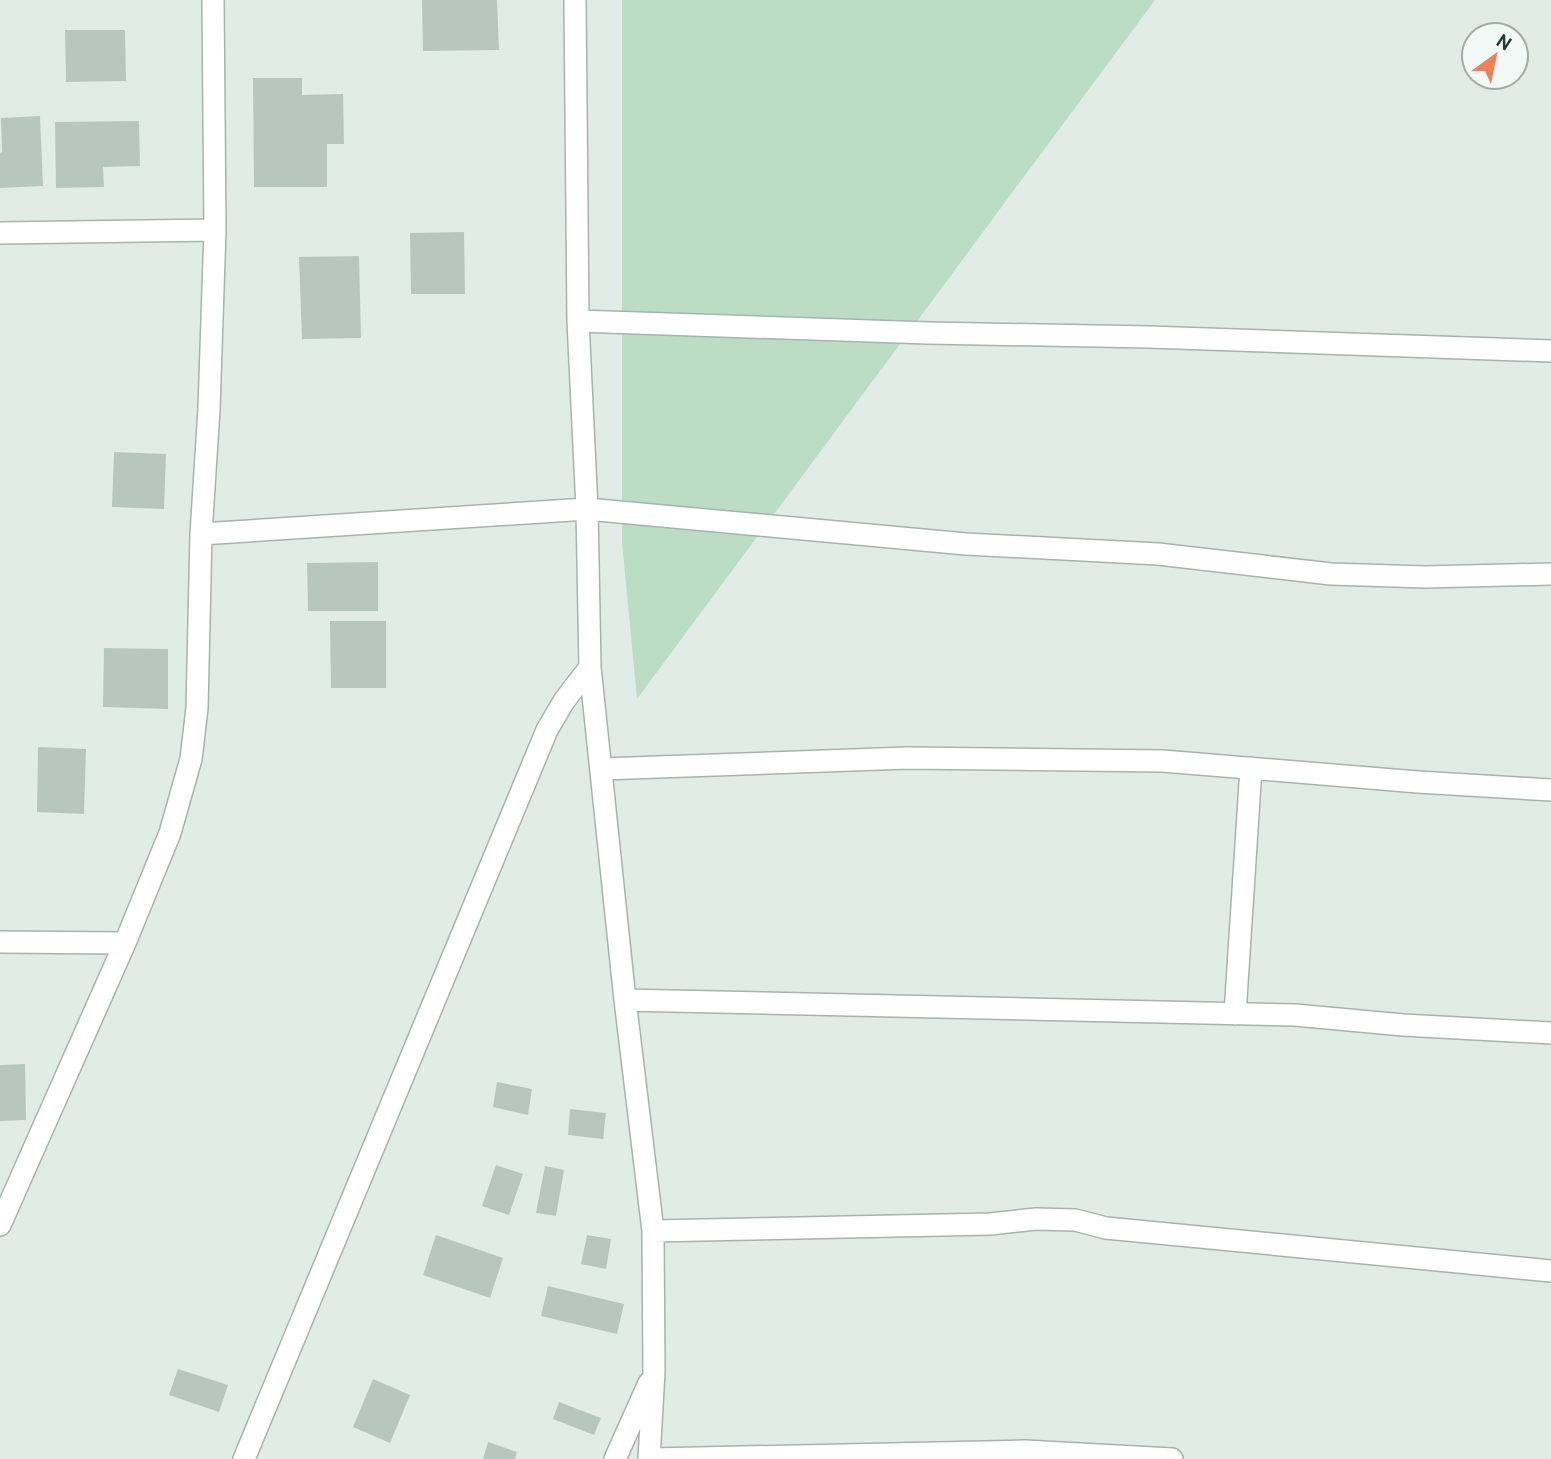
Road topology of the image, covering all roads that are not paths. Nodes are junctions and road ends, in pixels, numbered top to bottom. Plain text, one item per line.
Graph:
1 (213, 0) edge
2 (575, 0) edge
3 (215, 230) junction
4 (0, 233) edge
5 (578, 321) junction
6 (1551, 351) edge
7 (587, 509) junction
8 (201, 534) junction
9 (1551, 573) edge
10 (590, 667) junction
11 (1251, 768) junction
12 (602, 769) junction
13 (1551, 790) edge
14 (0, 942) edge
15 (125, 943) junction
16 (625, 1000) junction
17 (1235, 1014) junction
18 (1551, 1033) edge
19 (7, 1193) edge
20 (0, 1225) edge
21 (653, 1231) junction
22 (1551, 1271) edge
23 (654, 1372) junction
24 (244, 1459) edge
25 (615, 1459) edge
26 (651, 1459) edge
27 (1172, 1459) edge

1 - 3 street
2 - 5 street
3 - 4 street
3 - 8 street
5 - 6 street
5 - 7 street
7 - 8 street
7 - 9 street
7 - 10 street
8 - 15 street
10 - 12 street
10 - 24 street
11 - 12 street
11 - 13 street
11 - 17 street
12 - 16 street
14 - 15 street
15 - 19 street
16 - 17 street
16 - 21 street
17 - 18 street
19 - 20 street
21 - 22 street
21 - 23 street
23 - 25 street
23 - 26 street
26 - 27 street

